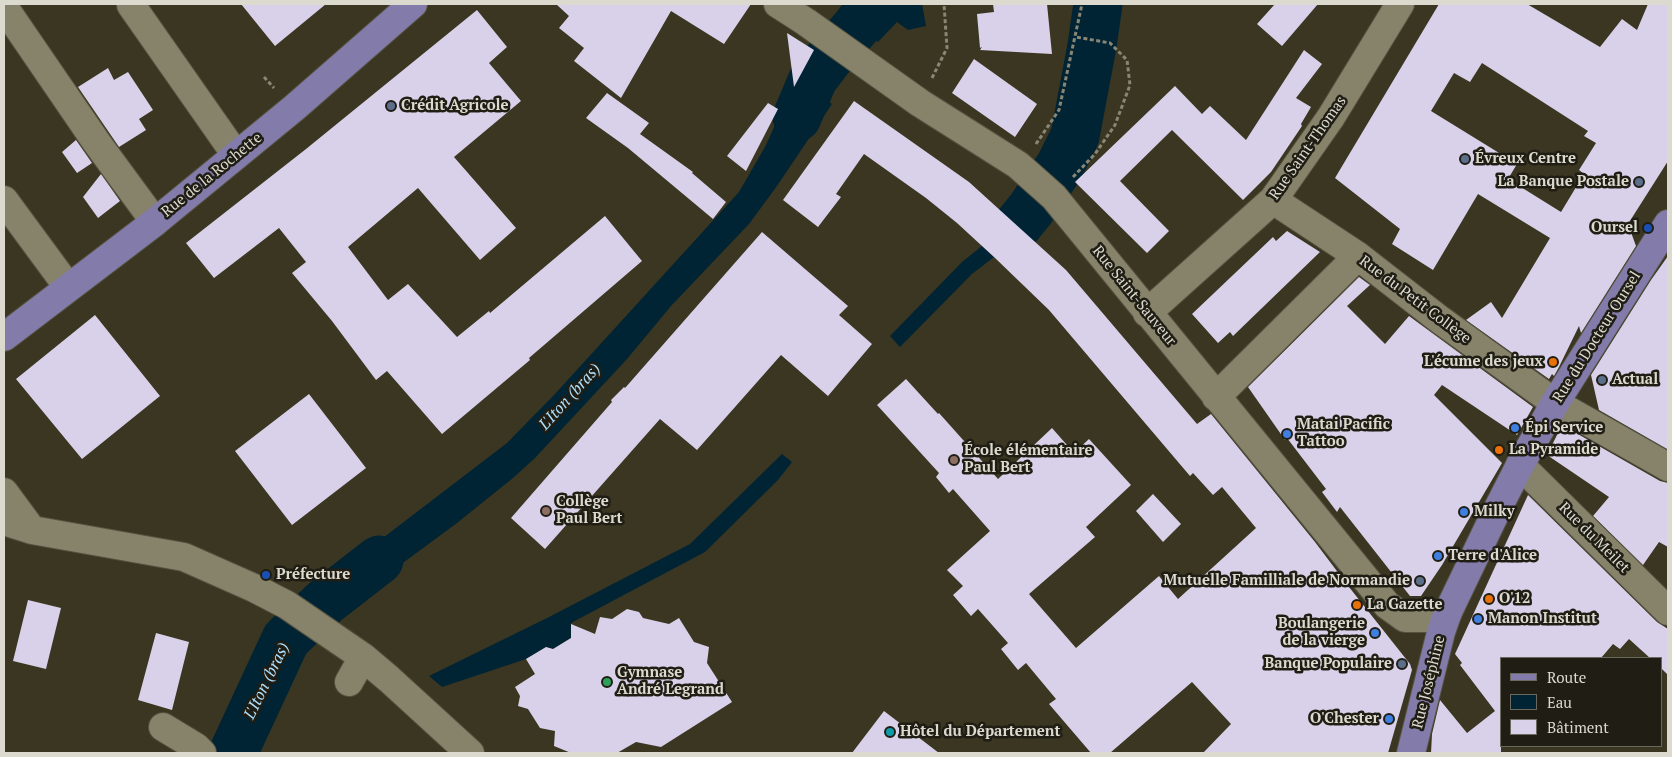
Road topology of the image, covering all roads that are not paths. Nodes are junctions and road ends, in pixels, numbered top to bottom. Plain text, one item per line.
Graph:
1 (778, 4) edge
2 (1400, 4) edge
3 (131, 5) dead end
4 (410, 5) edge
5 (4, 7) edge
6 (236, 155) junction
7 (4, 200) edge
8 (1273, 200) junction
9 (155, 222) junction
10 (1668, 224) edge
11 (1358, 256) junction
12 (68, 287) junction
13 (1148, 313) junction
14 (4, 337) edge
15 (1216, 396) junction
16 (1554, 403) junction
17 (1520, 464) junction
18 (1668, 467) edge
19 (4, 492) edge
20 (4, 521) edge
21 (32, 530) junction
22 (1668, 611) edge
23 (1448, 612) junction
24 (363, 657) junction
25 (349, 682) dead end
26 (163, 727) dead end
27 (199, 750) edge
28 (1412, 752) edge
29 (470, 753) edge

1 - 13 street, Rue Saint-Sauveur
2 - 8 street, Rue Saint-Thomas
3 - 6 street
4 - 6 main road, Rue de la Rochette
5 - 9 street
6 - 9 main road, Rue de la Rochette
7 - 12 street
8 - 11 street, Rue du Petit Collège
8 - 13 street, Rue Saint-Thomas
9 - 12 main road, Rue de la Rochette
10 - 16 main road, Rue du Docteur Oursel
11 - 15 street
11 - 16 street, Rue du Petit Collège
12 - 14 main road, Rue de la Rochette
13 - 15 street, Rue Saint-Sauveur
15 - 23 street, Rue Saint-Sauveur
16 - 17 main road, Rue du Docteur Oursel
16 - 18 street, Rue du Petit Collège
17 - 22 street, Rue du Meilet
17 - 23 main road, Rue du Docteur Oursel
19 - 21 street
20 - 21 street
21 - 24 street
23 - 28 main road, Rue Joséphine
24 - 25 street
24 - 29 street
26 - 27 street

